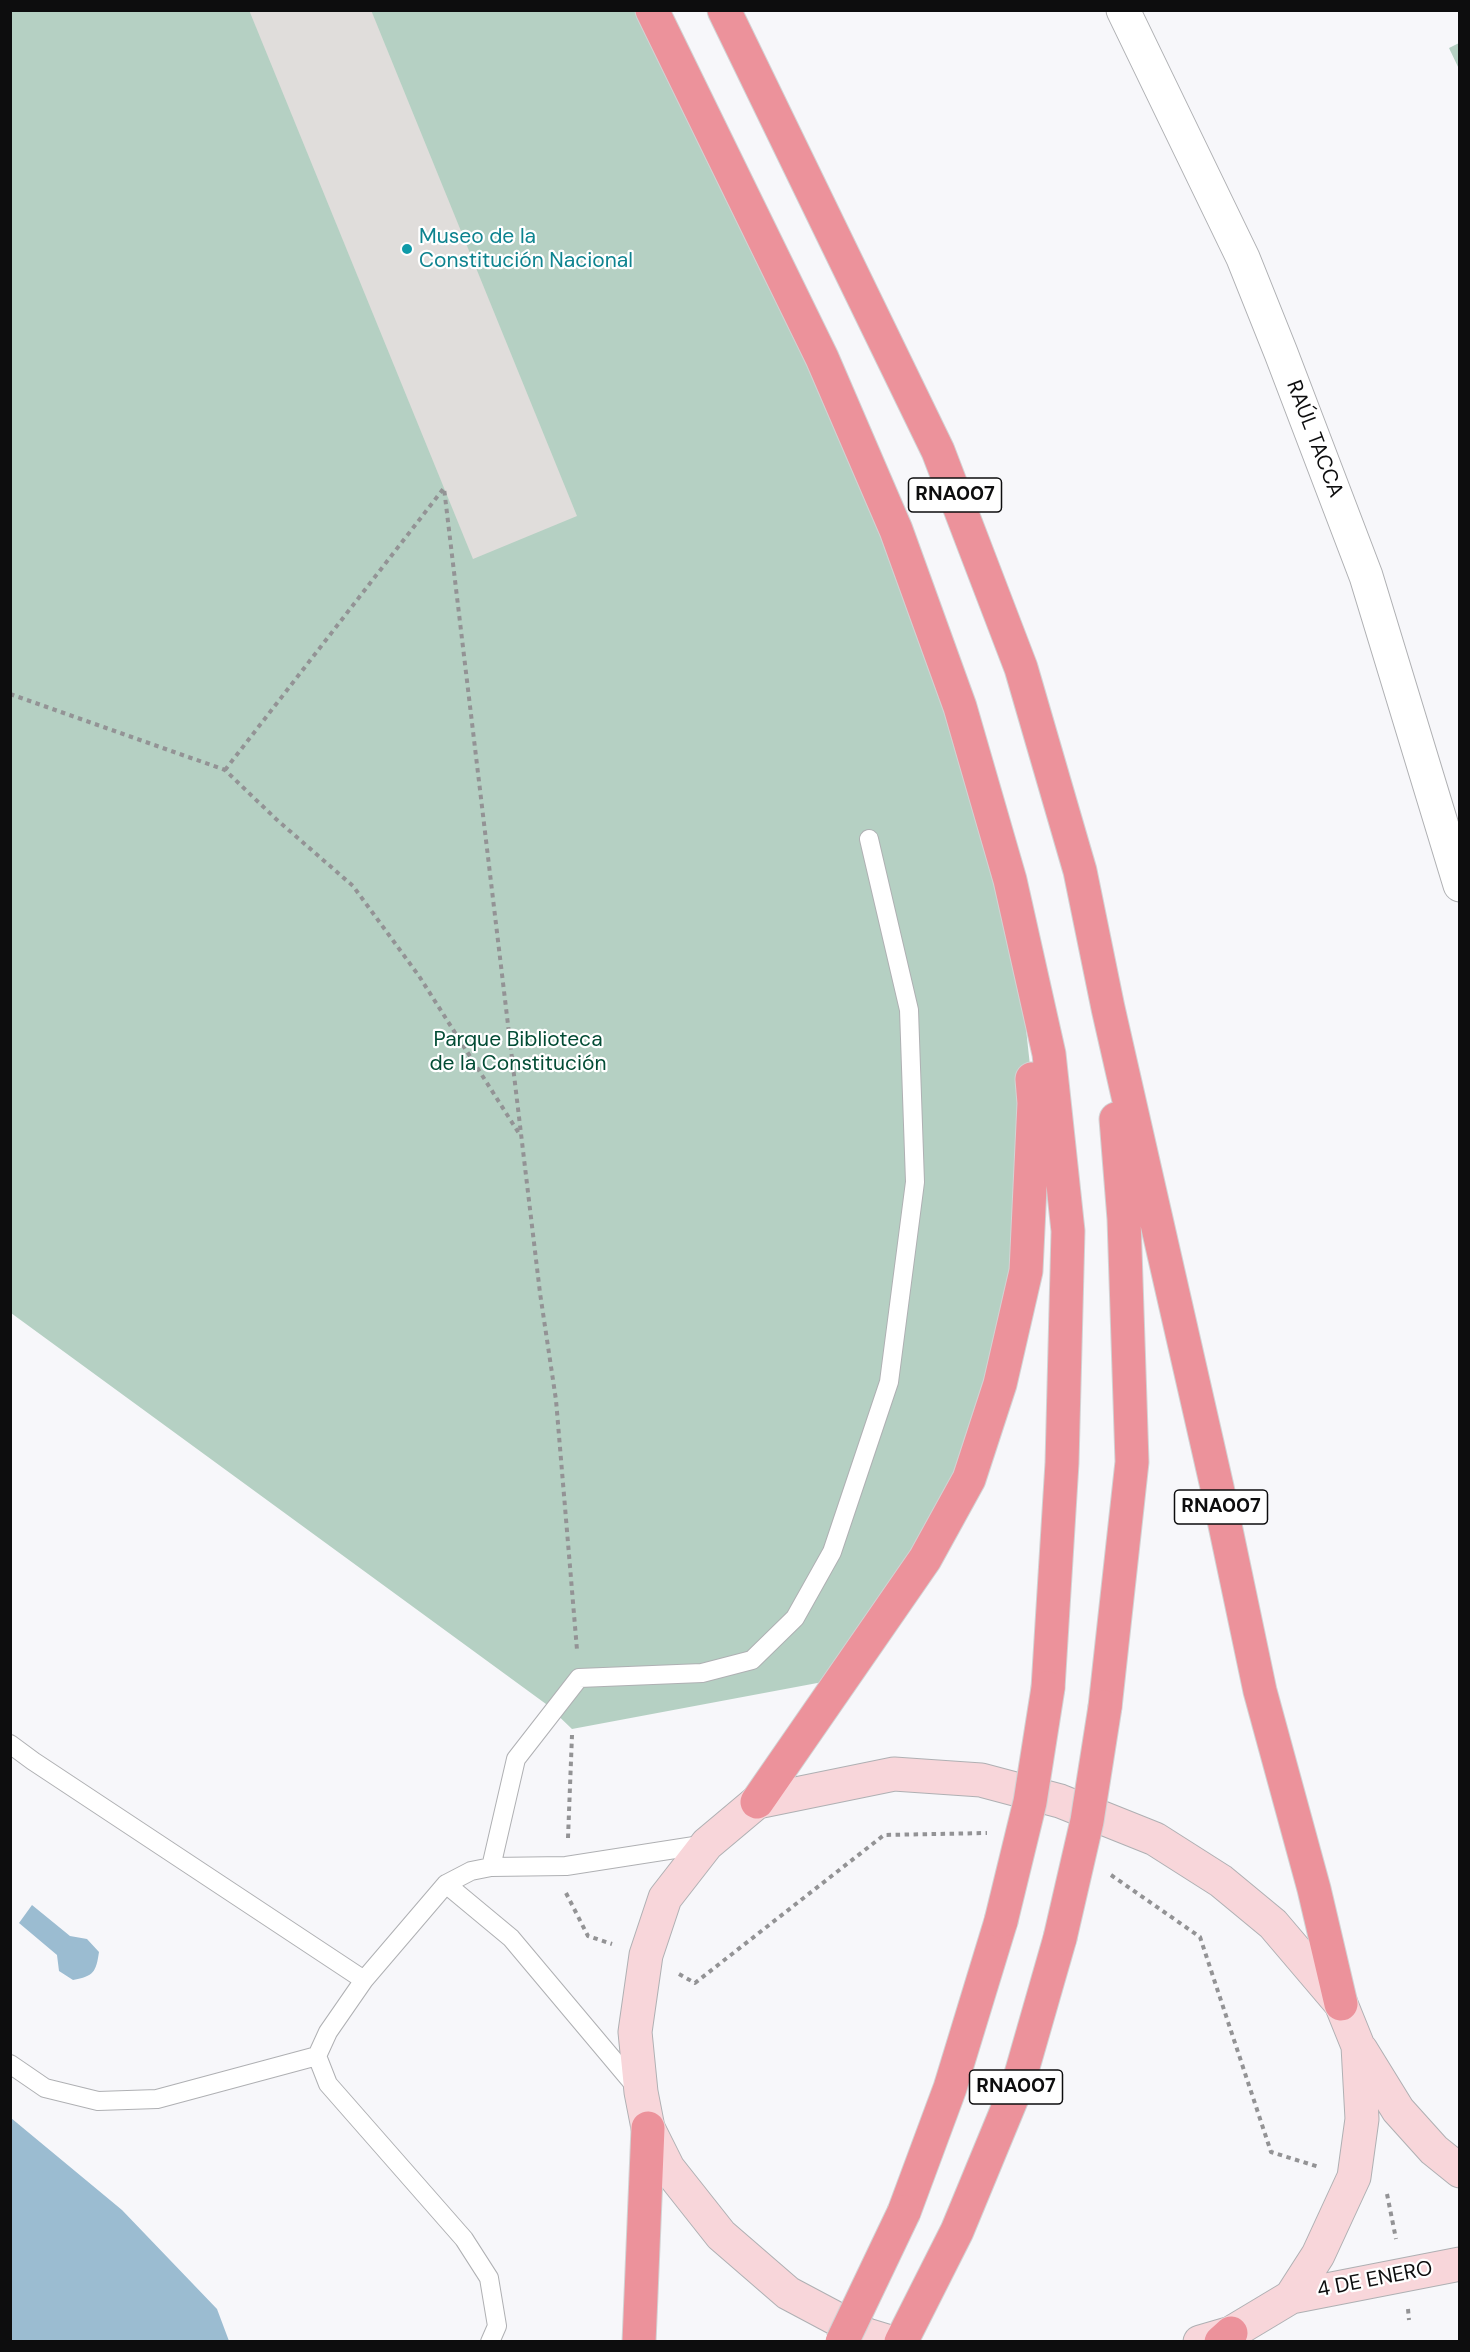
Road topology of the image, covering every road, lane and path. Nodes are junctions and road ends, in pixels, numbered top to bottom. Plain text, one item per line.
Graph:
1 (652, 10) edge
2 (724, 10) edge
3 (1123, 10) edge
4 (10, 694) edge
5 (225, 770) junction
6 (869, 839) dead end
7 (1010, 880) junction
8 (1460, 885) edge
9 (1108, 1008) junction
10 (522, 1138) junction
11 (579, 1678) junction
12 (10, 1744) edge
13 (757, 1802) junction
14 (988, 1833) dead end
15 (707, 1844) junction
16 (566, 1866) junction
17 (491, 1867) junction
18 (1107, 1872) dead end
19 (446, 1884) junction
20 (646, 1955) junction
21 (364, 1980) junction
22 (1341, 2004) junction
23 (1358, 2046) junction
24 (317, 2056) junction
25 (10, 2064) edge
26 (640, 2092) junction
27 (648, 2128) junction
28 (1460, 2171) edge
29 (1354, 2178) junction
30 (1460, 2264) edge
31 (1403, 2273) junction
32 (1291, 2297) junction
33 (1409, 2320) dead end
34 (1226, 2337) edge
35 (490, 2342) edge
36 (639, 2342) edge
37 (843, 2342) edge
38 (890, 2342) edge
39 (901, 2342) edge
40 (1200, 2342) edge

1 - 7 highway, RNA007
2 - 9 highway, RNA007
3 - 8 street, RAÚL TACCA
4 - 5 path
5 - 10 path
5 - 10 path
6 - 11 lane
7 - 13 highway, RNA007
7 - 37 highway, RNA007, bridge
9 - 22 highway, RNA007
9 - 39 highway, RNA007, bridge
10 - 11 path
11 - 16 path
11 - 17 lane
12 - 21 lane
13 - 15 main road
13 - 22 main road
14 - 20 path
15 - 16 lane
15 - 20 main road
16 - 17 lane
16 - 20 path
17 - 19 lane
18 - 29 path
19 - 21 lane
19 - 26 lane
20 - 26 main road
21 - 24 lane
22 - 23 main road
23 - 28 main road
23 - 29 main road
24 - 25 lane
24 - 35 lane
26 - 27 main road
27 - 36 highway
27 - 38 main road
29 - 31 path
29 - 32 main road
30 - 31 main road, 4 DE ENERO
31 - 32 main road, 4 DE ENERO
31 - 33 path
32 - 34 main road
34 - 40 main road

